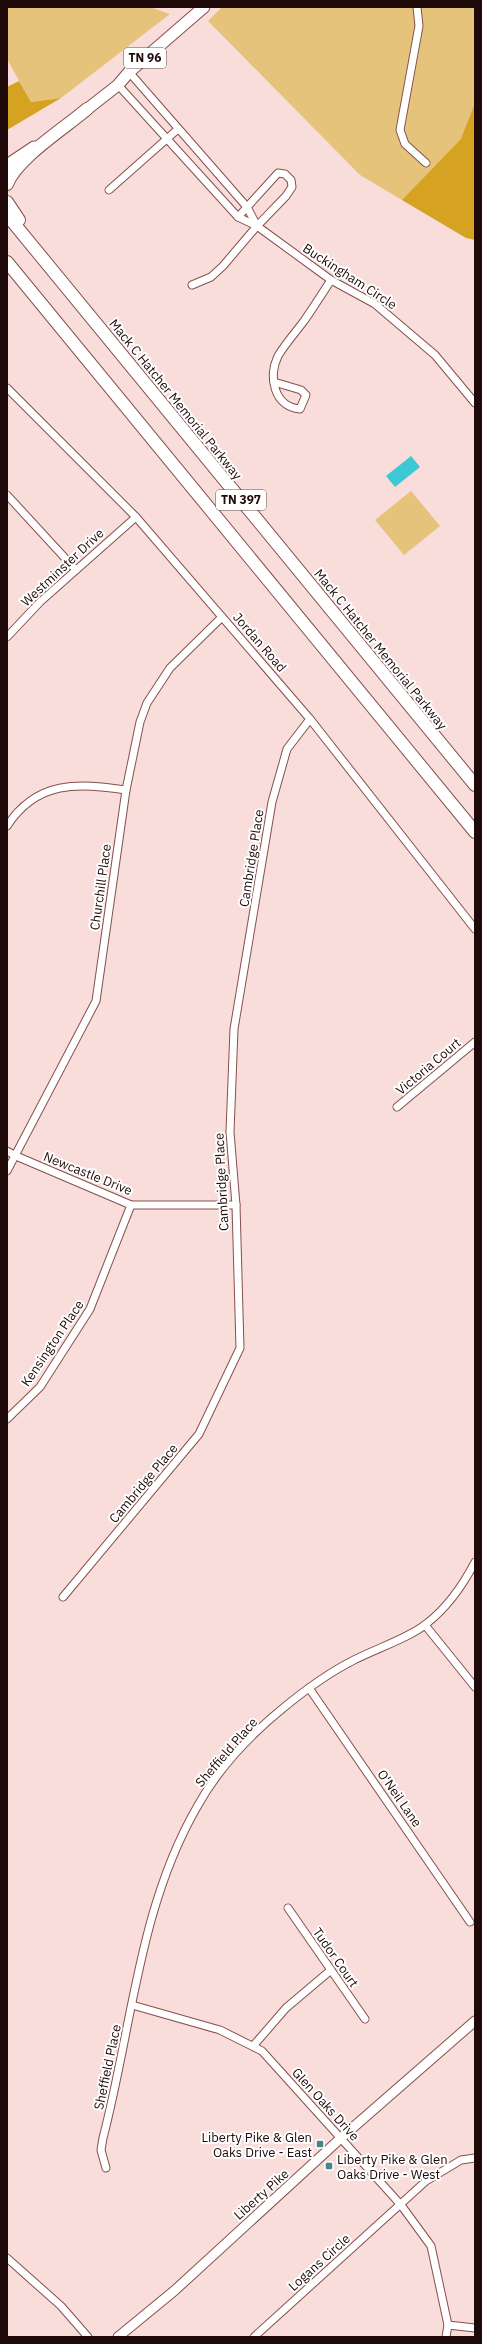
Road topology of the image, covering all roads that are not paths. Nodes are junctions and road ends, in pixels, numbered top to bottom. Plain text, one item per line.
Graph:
1 (204, 7) edge
2 (417, 7) edge
3 (129, 72) junction
4 (118, 85) junction
5 (87, 109) junction
6 (178, 129) junction
7 (167, 139) junction
8 (426, 163) dead end
9 (7, 165) edge
10 (7, 184) edge
11 (109, 190) dead end
12 (7, 202) edge
13 (247, 207) junction
14 (7, 215) edge
15 (238, 217) junction
16 (257, 226) junction
17 (7, 262) edge
18 (331, 280) junction
19 (192, 285) dead end
20 (78, 301) junction
21 (274, 382) junction
22 (7, 388) edge
23 (475, 403) edge
24 (7, 495) edge
25 (136, 517) junction
26 (76, 570) junction
27 (222, 618) junction
28 (7, 637) edge
29 (310, 719) junction
30 (475, 785) edge
31 (126, 790) junction
32 (7, 826) edge
33 (475, 832) edge
34 (475, 929) edge
35 (475, 1042) edge
36 (397, 1107) dead end
37 (7, 1151) edge
38 (16, 1156) junction
39 (7, 1170) edge
40 (131, 1205) junction
41 (236, 1205) junction
42 (7, 1419) edge
43 (475, 1562) edge
44 (63, 1597) dead end
45 (425, 1625) junction
46 (475, 1687) edge
47 (309, 1688) junction
48 (288, 1908) dead end
49 (470, 1922) dead end
50 (331, 1970) junction
51 (132, 2005) junction
52 (365, 2019) dead end
53 (475, 2021) edge
54 (254, 2046) junction
55 (341, 2138) junction
56 (475, 2158) edge
57 (106, 2168) dead end
58 (401, 2205) junction
59 (7, 2258) edge
60 (448, 2325) junction
61 (475, 2328) edge
62 (88, 2337) edge
63 (118, 2337) edge
64 (254, 2337) edge
65 (446, 2337) edge

1 - 3 main road, TN 96
2 - 8 street
3 - 4 main road, TN 96
3 - 6 street, Buckingham Circle
4 - 5 main road, TN 96
4 - 7 street, Buckingham Circle
5 - 9 main road, TN 96
5 - 10 highway
6 - 7 street
6 - 13 street, Buckingham Circle
7 - 11 street
7 - 15 street, Buckingham Circle
12 - 20 highway
13 - 15 street
13 - 16 street, Buckingham Circle
13 - 16 street
14 - 20 highway, Mack C Hatcher Memorial Parkway / TN 397
15 - 16 street, Buckingham Circle
16 - 18 street, Buckingham Circle
16 - 19 street
17 - 33 highway, TN 397
18 - 21 street
18 - 23 street, Buckingham Circle
20 - 30 highway, Mack C Hatcher Memorial Parkway / TN 397
21 - 21 street
22 - 25 street, Jordan Road
24 - 26 street
25 - 26 street, Westminster Drive
25 - 27 street, Jordan Road
26 - 28 street, Westminster Drive
27 - 29 street, Jordan Road
27 - 31 street, Churchill Place
29 - 34 street, Jordan Road
29 - 41 street, Cambridge Place
31 - 32 street
31 - 38 street, Churchill Place
35 - 36 street, Victoria Court
37 - 38 street, Newcastle Drive
38 - 39 street, Churchill Place
38 - 40 street, Newcastle Drive
40 - 41 street, Newcastle Drive
40 - 42 street, Kensington Place
41 - 44 street, Cambridge Place
43 - 45 street, Sheffield Place
45 - 46 street
45 - 47 street, Sheffield Place
47 - 49 street, O'Neil Lane
47 - 51 street, Sheffield Place
48 - 50 street, Tudor Court
50 - 52 street, Tudor Court
50 - 54 street
51 - 54 street, Glen Oaks Drive
51 - 57 street, Sheffield Place
53 - 55 street, Liberty Pike
54 - 55 street, Glen Oaks Drive
55 - 58 street, Glen Oaks Drive
55 - 63 street, Liberty Pike
56 - 58 street, Logans Circle
58 - 60 street, Glen Oaks Drive
58 - 64 street, Logans Circle
59 - 62 street
60 - 61 street
60 - 65 street, Glen Oaks Drive

